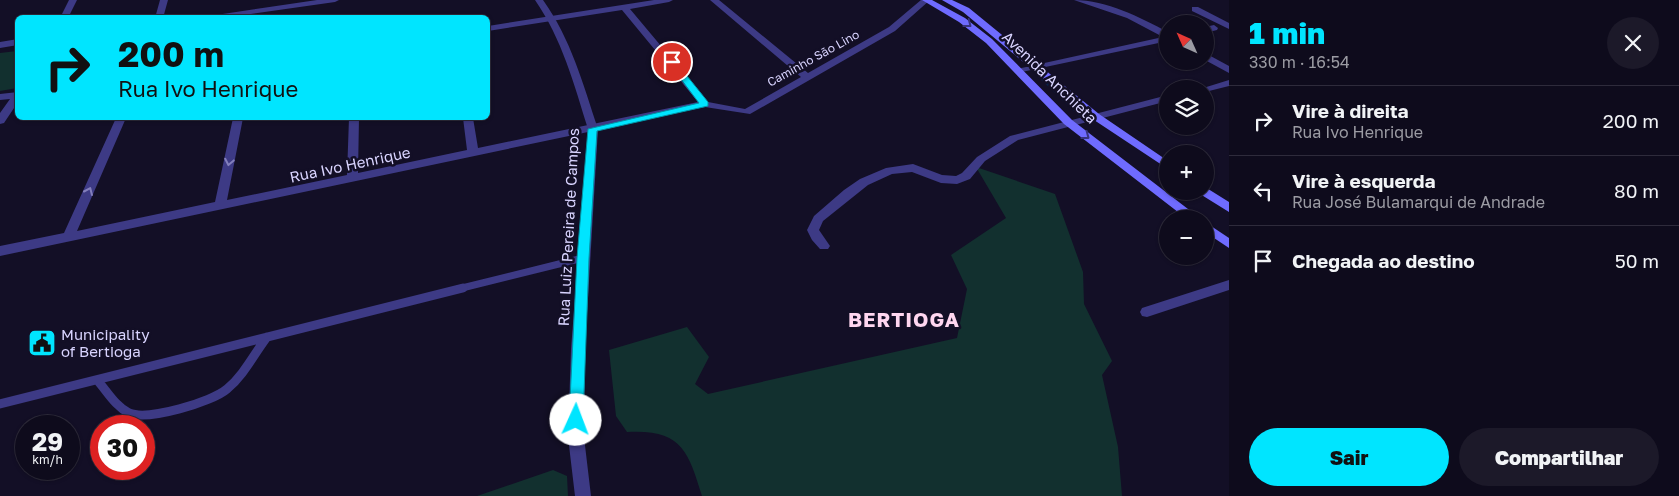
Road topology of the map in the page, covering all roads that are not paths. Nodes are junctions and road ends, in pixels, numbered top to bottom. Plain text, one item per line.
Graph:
1 (73, 0) edge
2 (164, 0) edge
3 (260, 0) edge
4 (335, 0) edge
5 (538, 0) edge
6 (669, 0) edge
7 (714, 0) edge
8 (926, 0) edge
9 (946, 0) edge
10 (1078, 0) edge
11 (624, 7) junction
12 (1195, 9) dead end
13 (257, 14) edge
14 (66, 15) edge
15 (160, 15) edge
16 (243, 15) edge
17 (553, 18) junction
18 (1229, 26) edge
19 (490, 28) edge
20 (1159, 32) edge
21 (1159, 39) edge
22 (15, 42) edge
23 (0, 45) edge
24 (1214, 61) edge
25 (1037, 67) junction
26 (1020, 70) junction
27 (1229, 70) edge
28 (807, 77) junction
29 (1229, 83) edge
30 (1214, 87) edge
31 (15, 95) edge
32 (0, 97) edge
33 (15, 98) edge
34 (1159, 100) edge
35 (705, 104) junction
36 (1095, 116) junction
37 (120, 120) edge
38 (238, 120) edge
39 (354, 120) edge
40 (468, 120) edge
41 (0, 121) edge
42 (1068, 122) junction
43 (592, 129) junction
44 (473, 153) junction
45 (1159, 160) edge
46 (352, 178) junction
47 (1214, 198) edge
48 (220, 206) junction
49 (1229, 208) edge
50 (1183, 210) edge
51 (1214, 233) edge
52 (69, 235) junction
53 (1229, 244) edge
54 (824, 246) dead end
55 (0, 251) edge
56 (583, 258) junction
57 (1229, 285) edge
58 (1148, 312) dead end
59 (266, 337) junction
60 (97, 380) junction
61 (0, 404) edge
62 (583, 496) edge

1 - 14 street
2 - 15 street
3 - 13 street
4 - 13 street
5 - 17 street, Rua Luiz Pereira de Campos
6 - 11 street
7 - 28 street
8 -> 26 main road, Avenida Anchieta
8 - 28 street, Caminho São Lino
9 - 25 main road, Avenida Anchieta
10 - 20 street
11 - 17 street
11 - 35 street
12 - 18 street
13 - 16 street
17 - 19 street
17 - 43 street, Rua Luiz Pereira de Campos
21 - 25 street
22 - 23 street
24 - 27 street
25 - 26 street
25 - 36 main road, Avenida Anchieta
26 - 42 main road, Avenida Anchieta
28 - 35 street, Caminho São Lino
29 - 30 street
31 - 32 street
33 - 41 street
34 - 36 street
35 - 43 street, Rua Ivo Henrique
36 - 42 street
36 - 45 main road, Avenida Anchieta
52 -> 37 street
38 -> 48 street
39 - 46 street
40 - 44 street
42 -> 50 main road, Avenida Anchieta
42 - 54 street
43 - 44 street, Rua Ivo Henrique
43 - 56 street, Rua Luiz Pereira de Campos
44 - 46 street, Rua Ivo Henrique
46 - 48 street, Rua Ivo Henrique
47 - 49 main road
48 - 52 street, Rua Ivo Henrique
51 - 53 main road
52 - 55 street, Rua Ivo Henrique
56 - 59 lane
56 - 62 street, Rua Luiz Pereira de Campos
57 - 58 street
59 - 60 lane
59 - 60 lane
60 - 61 lane

